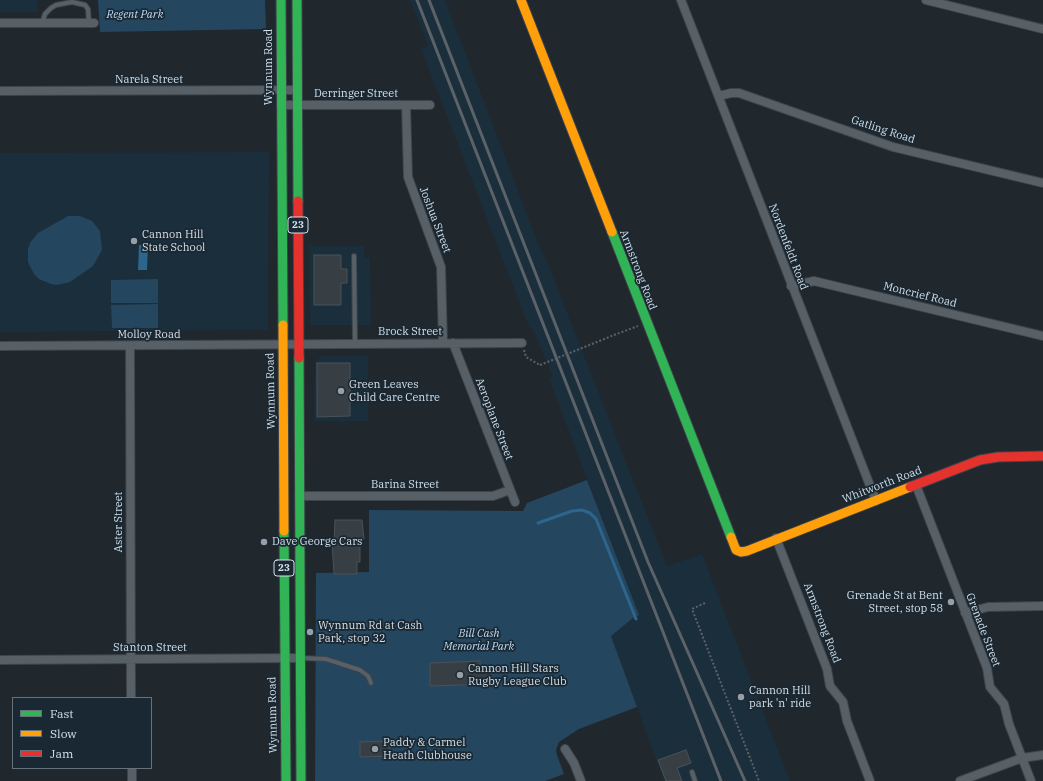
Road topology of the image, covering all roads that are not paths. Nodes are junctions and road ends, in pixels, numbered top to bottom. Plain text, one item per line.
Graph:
1 (281, 0) edge
2 (297, 0) edge
3 (521, 0) edge
4 (681, 0) edge
5 (926, 0) edge
6 (0, 23) edge
7 (42, 23) junction
8 (91, 23) joint
9 (1043, 29) edge
10 (281, 90) junction
11 (297, 90) junction
12 (0, 91) edge
13 (719, 96) junction
14 (281, 105) junction
15 (297, 105) junction
16 (406, 105) junction
17 (430, 105) dead end
18 (1043, 183) edge
19 (354, 256) dead end
20 (791, 286) junction
21 (1043, 336) edge
22 (355, 343) junction
23 (443, 343) junction
24 (453, 343) junction
25 (522, 343) road end
26 (299, 344) junction
27 (282, 345) junction
28 (0, 346) edge
29 (130, 346) junction
30 (1043, 456) edge
31 (916, 485) junction
32 (510, 490) junction
33 (299, 496) junction
34 (876, 501) junction
35 (515, 502) dead end
36 (776, 538) junction
37 (734, 548) joint
38 (1043, 606) edge
39 (965, 613) junction
40 (285, 658) junction
41 (300, 658) junction
42 (131, 659) junction
43 (0, 660) edge
44 (371, 683) dead end
45 (131, 697) edge
46 (565, 749) dead end
47 (1043, 755) edge
48 (1022, 758) junction
49 (132, 769) edge
50 (692, 772) dead end
51 (132, 781) edge
52 (286, 781) edge
53 (301, 781) edge
54 (581, 781) edge
55 (695, 781) edge
56 (870, 781) edge
57 (960, 781) edge
58 (1031, 781) edge

1 - 10 main road, Wynnum Road / 23
2 - 11 main road, 23
3 - 37 main road, Armstrong Road
4 - 13 street, Nordenfeldt Road
5 - 9 street
6 - 7 street
7 - 8 street
7 - 8 lane
10 - 11 street, Narela Street
10 - 12 street, Narela Street
10 - 14 main road, Wynnum Road / 23
11 - 15 main road, 23
13 - 18 street, Gatling Road
13 - 20 street, Nordenfeldt Road
14 - 15 street, Derringer Street
14 - 27 main road, Wynnum Road / 23
15 - 16 street, Derringer Street
15 - 26 main road, 23
16 - 17 street, Derringer Street
16 - 23 street, Joshua Street
19 - 22 lane
20 - 21 street, Moncrief Road
20 - 34 street, Nordenfeldt Road
22 - 23 street, Brock Street
22 - 26 street, Brock Street
23 - 24 street, Brock Street
24 - 25 street, Brock Street
24 - 32 street, Aeroplane Street
26 - 27 street, Molloy Road
26 - 33 main road, 23
27 - 29 street, Molloy Road
27 - 40 main road, Wynnum Road / 23
28 - 29 street, Molloy Road
29 - 42 street, Aster Street
30 - 31 main road, Whitworth Road
31 - 34 main road, Whitworth Road
31 - 39 street, Grenade Street
32 - 33 street, Barina Street
32 - 35 street, Aeroplane Street
33 - 41 main road, 23
34 - 36 main road, Whitworth Road
36 - 37 main road, Whitworth Road
36 - 56 street, Armstrong Road
38 - 39 street
39 - 48 street, Grenade Street
40 - 41 street, Stanton Street
40 - 42 street, Stanton Street
40 - 52 main road, Wynnum Road / 23
41 - 44 lane
41 - 53 main road, 23
42 - 43 street, Stanton Street
42 - 45 street, Aster Street
46 - 54 street
47 - 48 street
48 - 57 street
48 - 58 street, Grenade Street
49 - 51 street
50 - 55 lane

